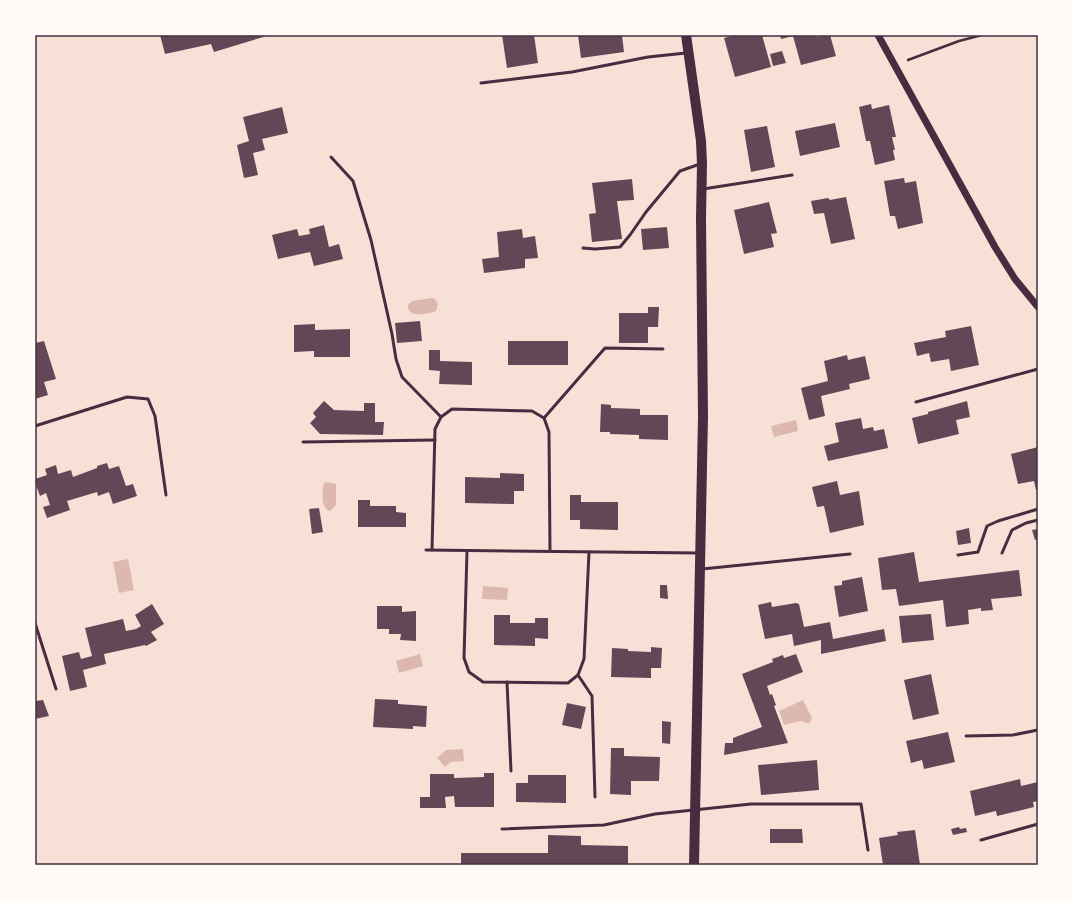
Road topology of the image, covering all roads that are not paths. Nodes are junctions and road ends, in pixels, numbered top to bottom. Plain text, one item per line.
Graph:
1 (686, 35) edge
2 (878, 35) edge
3 (688, 53) junction
4 (481, 82) dead end
5 (331, 158) dead end
6 (702, 164) junction
7 (792, 175) dead end
8 (702, 189) junction
9 (583, 248) dead end
10 (1038, 307) edge
11 (663, 349) dead end
12 (1038, 369) edge
13 (916, 402) dead end
14 (441, 417) junction
15 (544, 418) junction
16 (35, 426) edge
17 (435, 440) junction
18 (303, 442) dead end
19 (166, 495) dead end
20 (1038, 508) edge
21 (1038, 520) edge
22 (426, 550) dead end
23 (432, 550) junction
24 (467, 551) junction
25 (550, 551) junction
26 (589, 552) junction
27 (700, 553) junction
28 (1002, 553) dead end
29 (850, 554) dead end
30 (958, 555) dead end
31 (700, 569) junction
32 (35, 624) edge
33 (578, 675) junction
34 (507, 682) junction
35 (56, 688) dead end
36 (1038, 730) edge
37 (966, 736) dead end
38 (511, 771) dead end
39 (595, 796) dead end
40 (695, 810) junction
41 (1038, 824) edge
42 (502, 829) dead end
43 (981, 840) dead end
44 (868, 850) dead end
45 (694, 865) edge

1 - 3 main road
2 - 10 street
3 - 4 lane
3 - 6 main road
5 - 14 lane
6 - 8 main road
6 - 9 lane
7 - 8 lane
8 - 27 main road
11 - 15 lane
12 - 13 lane
14 - 15 lane
14 - 17 lane
15 - 25 lane
16 - 19 lane
17 - 18 lane
17 - 23 lane
20 - 30 lane
21 - 28 lane
22 - 23 lane
23 - 24 lane
24 - 25 lane
24 - 34 lane
25 - 26 lane
26 - 27 lane
26 - 33 lane
27 - 31 main road
29 - 31 lane
31 - 40 main road
32 - 35 lane
33 - 34 lane
33 - 39 lane
34 - 38 lane
36 - 37 lane
40 - 42 lane
40 - 44 lane
40 - 45 main road
41 - 43 lane

